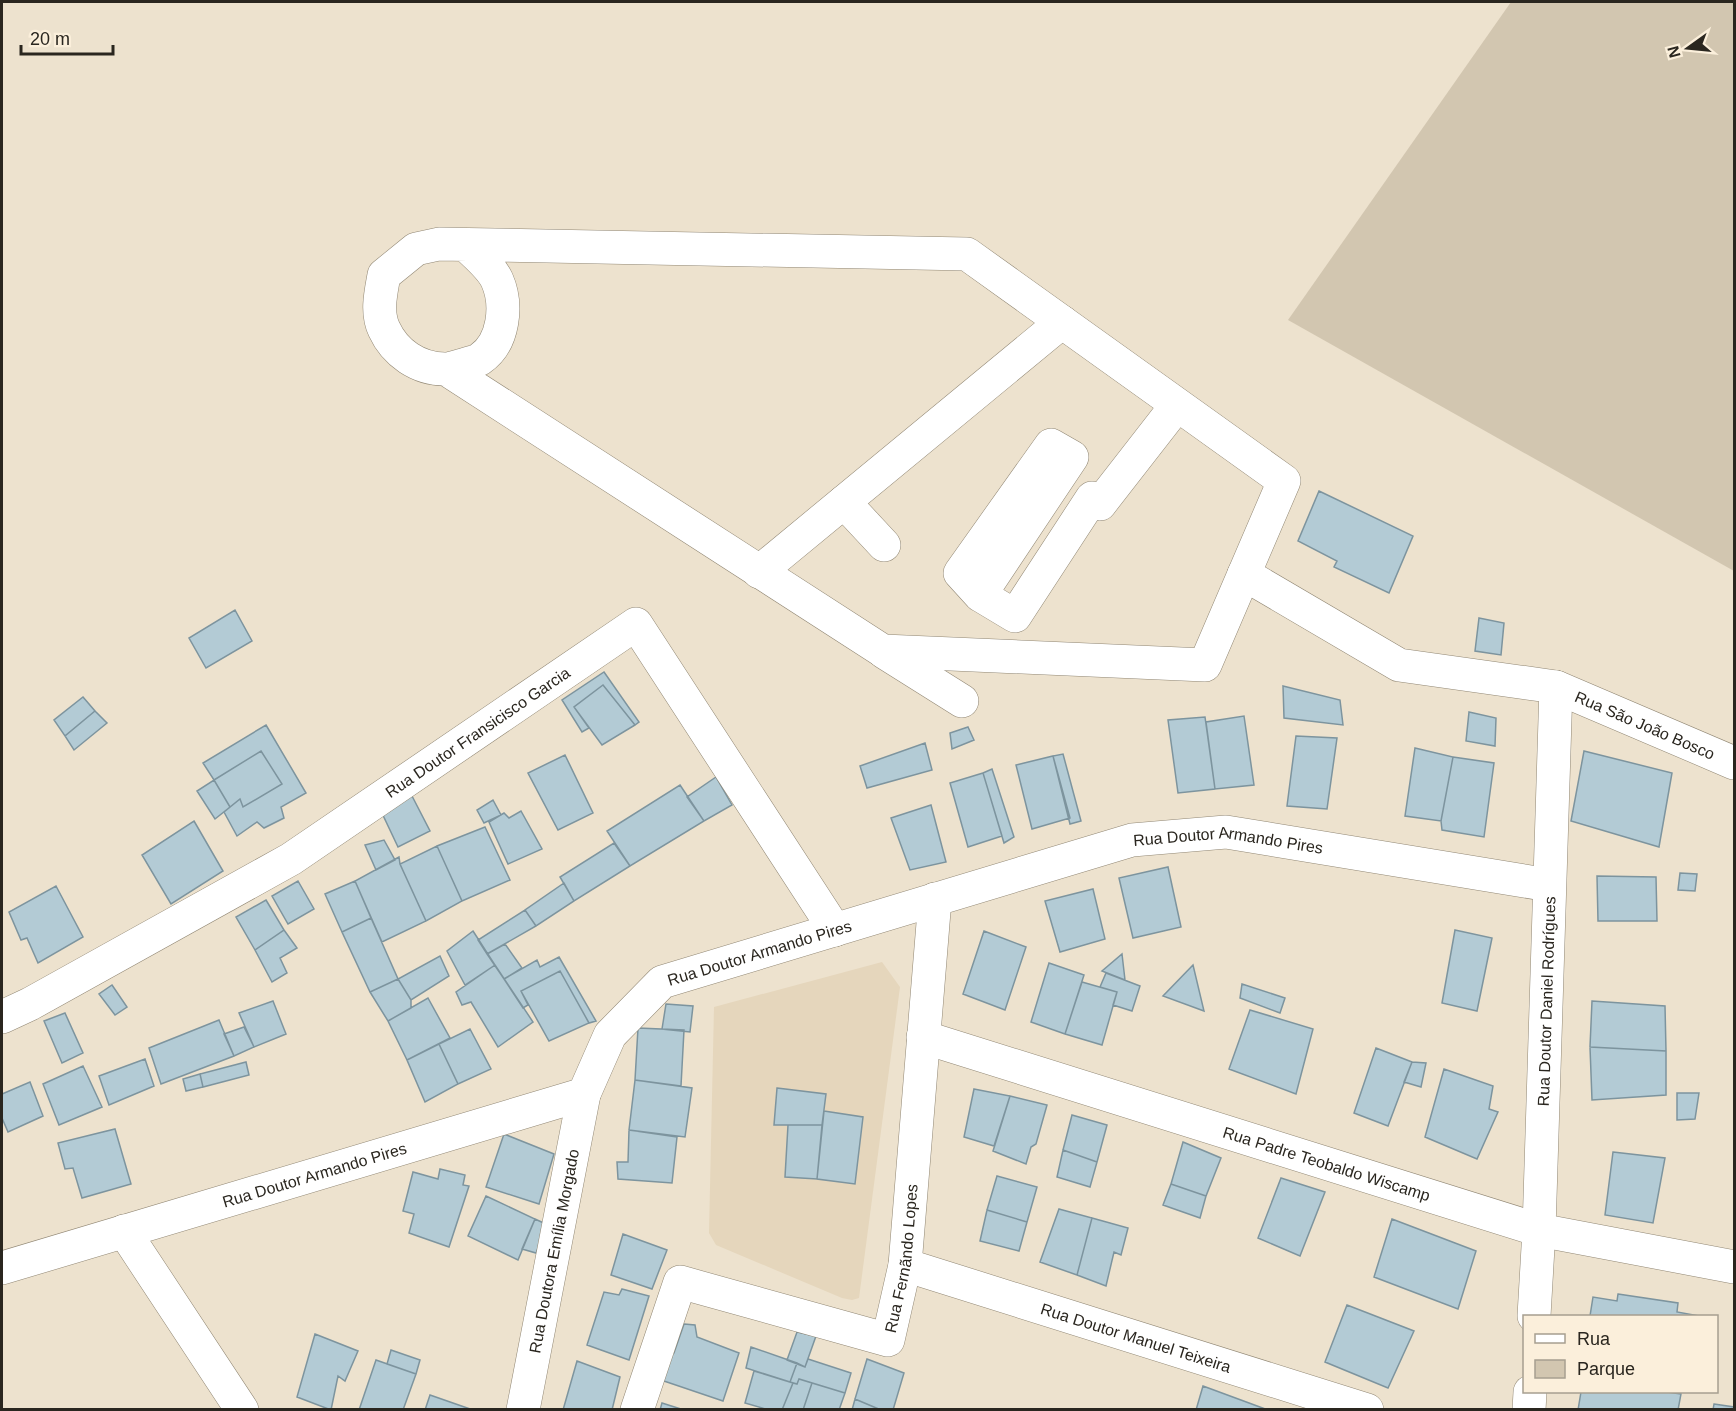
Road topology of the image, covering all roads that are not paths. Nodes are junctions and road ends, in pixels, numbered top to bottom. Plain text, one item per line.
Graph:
1 (467, 246) junction
2 (1062, 322) junction
3 (446, 369) junction
4 (1177, 405) junction
5 (844, 502) junction
6 (884, 545) dead end
7 (759, 572) junction
8 (1244, 574) junction
9 (980, 595) dead end
10 (883, 651) junction
11 (1556, 687) junction
12 (962, 701) dead end
13 (1734, 763) edge
14 (1549, 885) junction
15 (935, 899) junction
16 (835, 930) junction
17 (2, 1017) edge
18 (923, 1037) junction
19 (584, 1094) junction
20 (1539, 1230) junction
21 (124, 1231) junction
22 (905, 1265) junction
23 (1734, 1267) edge
24 (2, 1268) edge
25 (1534, 1315) edge
26 (1530, 1393) edge
27 (242, 1410) edge
28 (523, 1410) edge
29 (637, 1410) edge
30 (1367, 1410) edge
31 (1529, 1410) edge

1 - 2 street
1 - 3 street
1 - 3 street
2 - 4 street
2 - 5 street
3 - 7 street
4 - 8 street
4 - 9 street
5 - 6 street
5 - 7 street
7 - 10 street
8 - 10 street
8 - 11 street, Rua São João Bosco
10 - 12 street
11 - 13 street, Rua São João Bosco
11 - 14 street, Rua Doutor Daniel Rodrígues
14 - 15 street, Rua Doutor Armando Pires
14 - 20 street, Rua Doutor Daniel Rodrígues
15 - 16 street, Rua Doutor Armando Pires
15 - 18 street, Rua Fernãndo Lopes
16 - 17 street, Rua Doutor Fransicisco Garcia
16 - 19 street, Rua Doutor Armando Pires
18 - 20 street, Rua Padre Teobaldo Wiscamp
18 - 22 street, Rua Fernãndo Lopes
19 - 21 street, Rua Doutor Armando Pires
19 - 28 street, Rua Doutora Emília Morgado
20 - 23 street, Rua Padre Teobaldo Wiscamp
20 - 25 street, Rua Doutor Daniel Rodrígues
21 - 24 street, Rua Doutor Armando Pires
21 - 27 street
22 - 29 street, Rua Fernãndo Lopes
22 - 30 street, Rua Doutor Manuel Teixeira
26 - 31 street

